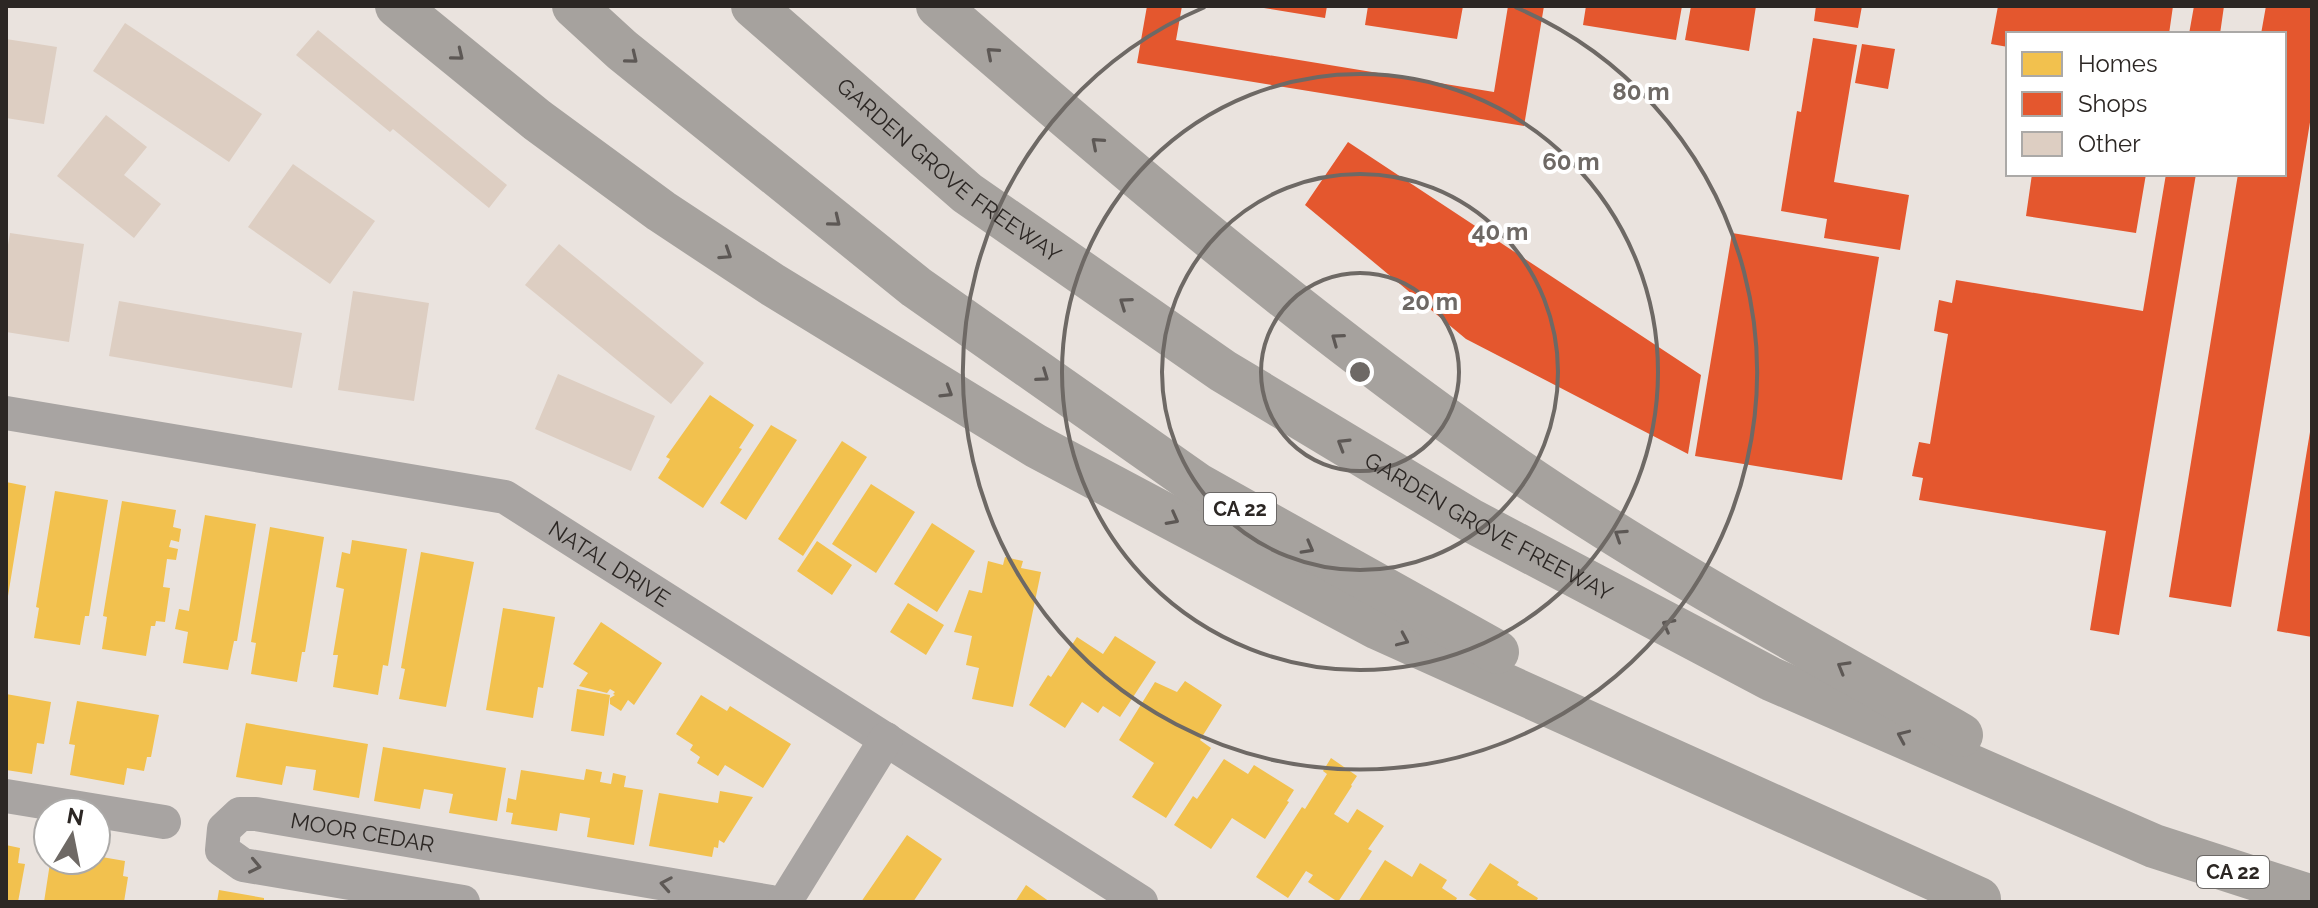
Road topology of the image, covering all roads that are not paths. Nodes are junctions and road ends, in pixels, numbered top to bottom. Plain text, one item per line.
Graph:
1 (397, 6) edge
2 (574, 6) edge
3 (753, 6) edge
4 (938, 6) edge
5 (6, 413) edge
6 (886, 739) junction
7 (6, 796) edge
8 (164, 822) dead end
9 (2154, 846) junction
10 (2312, 897) edge
11 (1983, 901) edge
12 (463, 902) edge
13 (771, 902) edge
14 (785, 902) edge
15 (1141, 902) edge

1 -> 11 highway
2 -> 11 highway, CA 22
9 -> 3 highway, GARDEN GROVE FREEWAY / CA 22
9 -> 4 highway
5 - 6 street, NATAL DRIVE
6 - 14 street
6 - 15 street, NATAL DRIVE
7 - 8 street
9 - 10 highway, GARDEN GROVE FREEWAY / CA 22
13 -> 12 street, MOOR CEDAR

